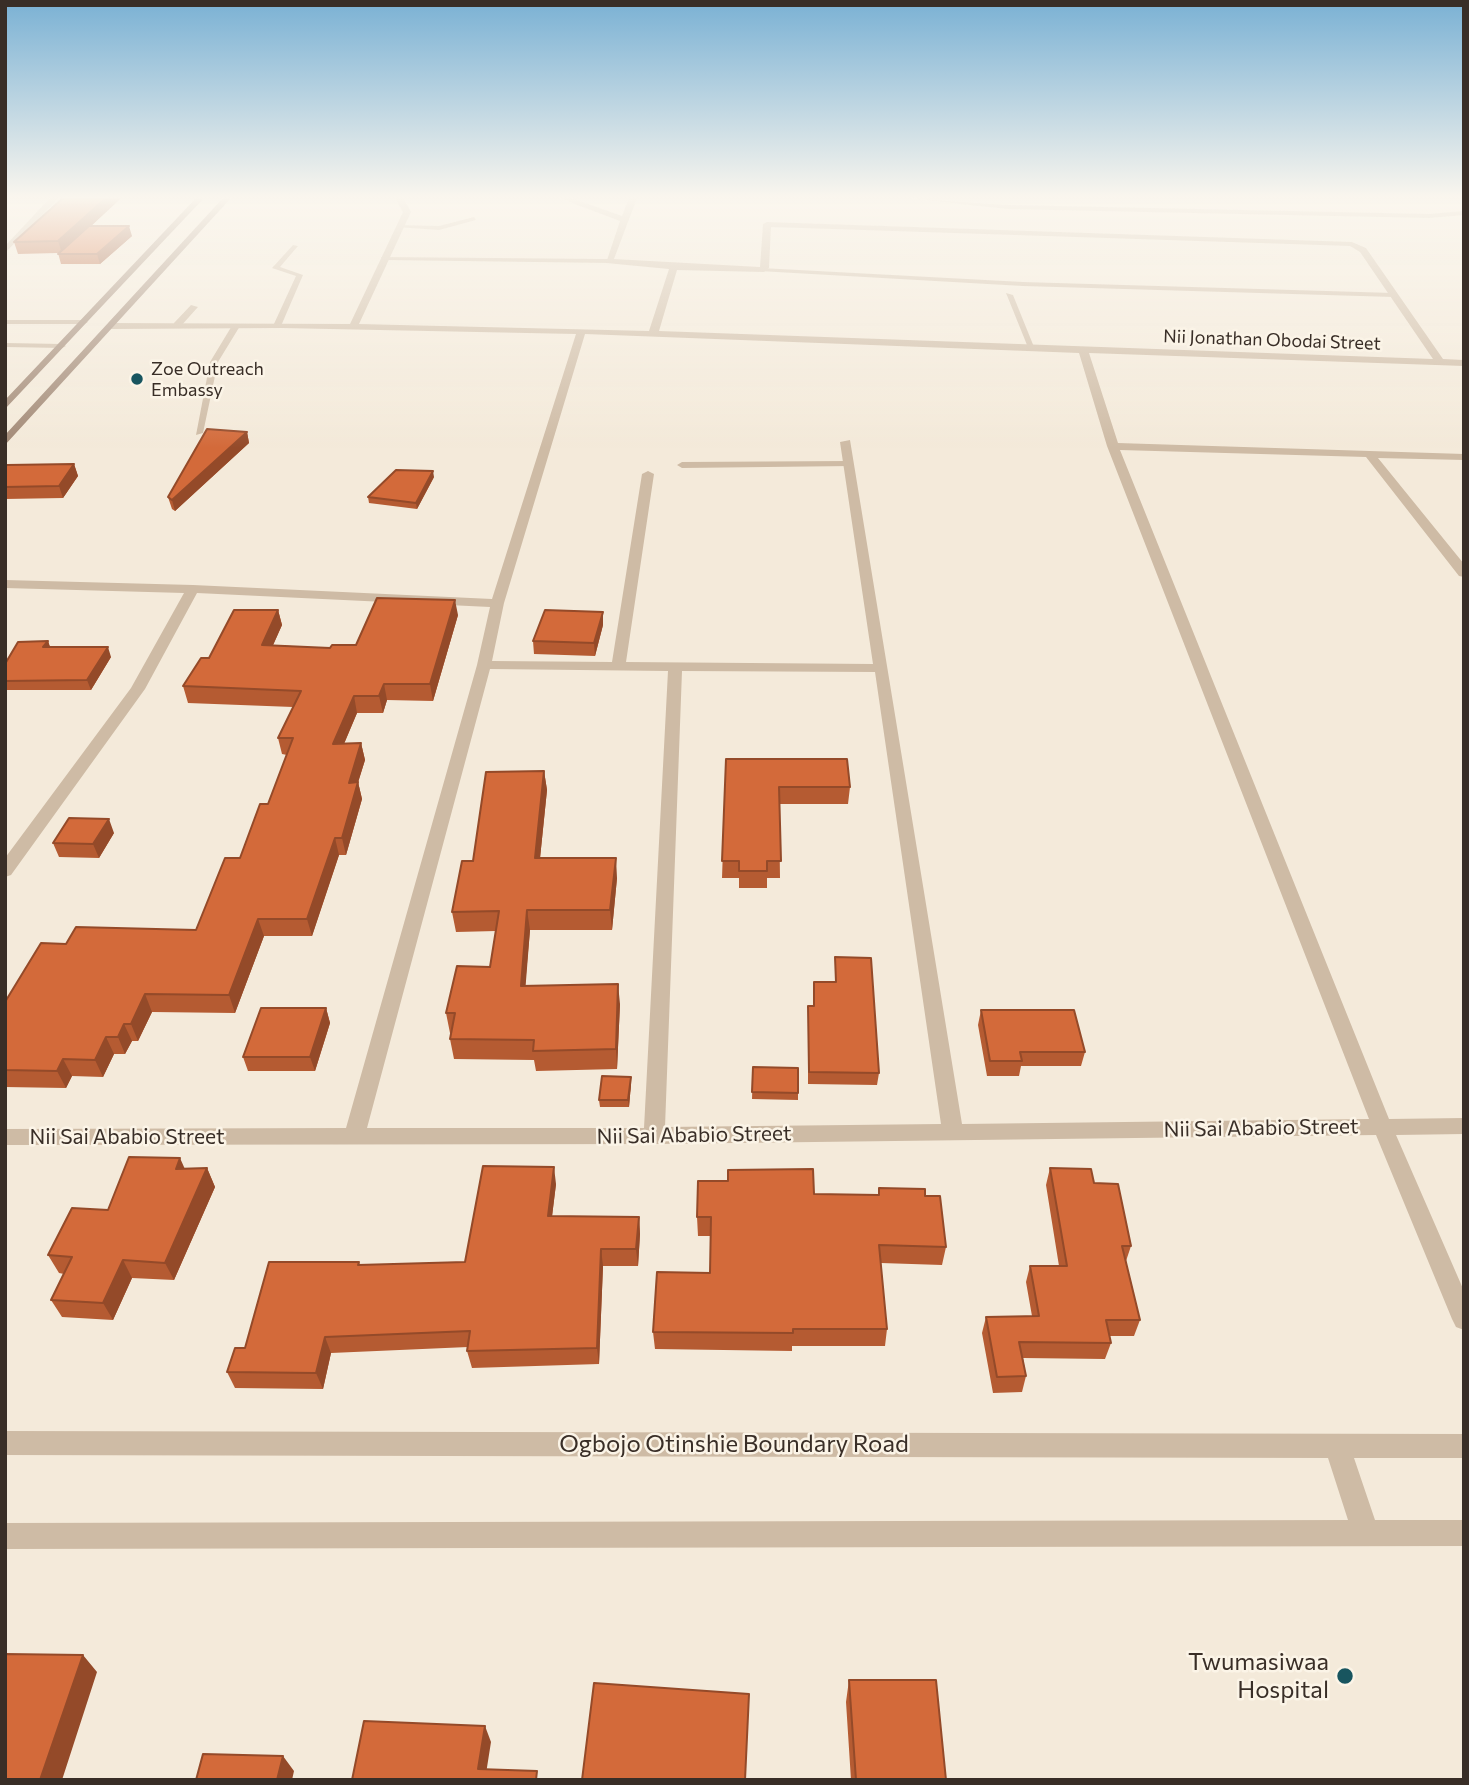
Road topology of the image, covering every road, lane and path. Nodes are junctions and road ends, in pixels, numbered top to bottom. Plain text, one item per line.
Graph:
1 (122, 281) edge
2 (152, 281) edge
3 (297, 281) edge
4 (373, 281) edge
5 (670, 281) edge
6 (961, 281) edge
7 (1385, 281) edge
8 (991, 283) junction
9 (1036, 285) junction
10 (1009, 295) junction
11 (1394, 295) junction
12 (194, 307) dead end
13 (5, 322) edge
14 (84, 322) junction
15 (112, 326) junction
16 (177, 326) junction
17 (236, 326) junction
18 (277, 326) junction
19 (353, 327) junction
20 (581, 332) junction
21 (653, 334) junction
22 (5, 345) edge
23 (1031, 345) junction
24 (61, 346) junction
25 (1082, 347) junction
26 (1440, 362) junction
27 (1464, 363) edge
28 (5, 406) edge
29 (199, 433) dead end
30 (5, 442) edge
31 (846, 442) dead end
32 (1114, 446) junction
33 (1370, 455) junction
34 (1464, 457) edge
35 (849, 464) junction
36 (682, 465) dead end
37 (648, 474) dead end
38 (1464, 573) edge
39 (5, 584) edge
40 (193, 589) junction
41 (497, 603) junction
42 (484, 666) junction
43 (618, 666) junction
44 (675, 667) junction
45 (881, 668) junction
46 (5, 871) edge
47 (1382, 1126) junction
48 (1464, 1126) edge
49 (953, 1132) junction
50 (653, 1136) junction
51 (5, 1137) edge
52 (354, 1138) junction
53 (1464, 1319) edge
54 (5, 1443) edge
55 (1338, 1446) junction
56 (1464, 1446) edge
57 (1366, 1533) junction
58 (1464, 1533) edge
59 (5, 1536) edge

1 - 14 main road
2 - 15 main road
3 - 18 lane
4 - 19 street
5 - 21 street
6 - 8 lane
7 - 11 street
8 - 9 lane
8 - 10 lane
9 - 10 lane
9 - 11 lane
10 - 23 lane
11 - 26 street
12 - 16 lane
13 - 14 lane
14 - 24 main road
15 - 16 street, Nii Jonathan Obodai Street
15 - 30 main road
16 - 17 street, Nii Jonathan Obodai Street
17 - 18 street, Nii Jonathan Obodai Street
17 - 29 lane
18 - 19 street, Nii Jonathan Obodai Street
19 - 20 street, Nii Jonathan Obodai Street
20 - 21 street, Nii Jonathan Obodai Street
20 - 41 street
21 - 23 street, Nii Jonathan Obodai Street
22 - 24 lane
23 - 25 street, Nii Jonathan Obodai Street
24 - 28 main road
25 - 26 street, Nii Jonathan Obodai Street
25 - 32 street
26 - 27 street, Nii Jonathan Obodai Street
31 - 35 street
32 - 33 street
32 - 47 street
33 - 34 street
33 - 38 street
35 - 36 lane
35 - 45 street
37 - 43 street
39 - 40 street
40 - 41 street
40 - 46 street
41 - 42 street
42 - 43 street
42 - 52 street
43 - 44 street
44 - 45 street
44 - 50 street
45 - 49 street
47 - 48 street, Nii Sai Ababio Street
47 - 49 street, Nii Sai Ababio Street
47 - 53 street
49 - 50 street, Nii Sai Ababio Street
50 - 52 street, Nii Sai Ababio Street
51 - 52 street, Nii Sai Ababio Street
54 - 55 street, Ogbojo Otinshie Boundary Road
55 - 56 street, Ogbojo Otinshie Boundary Road
55 - 57 street
57 - 58 street
57 - 59 street

